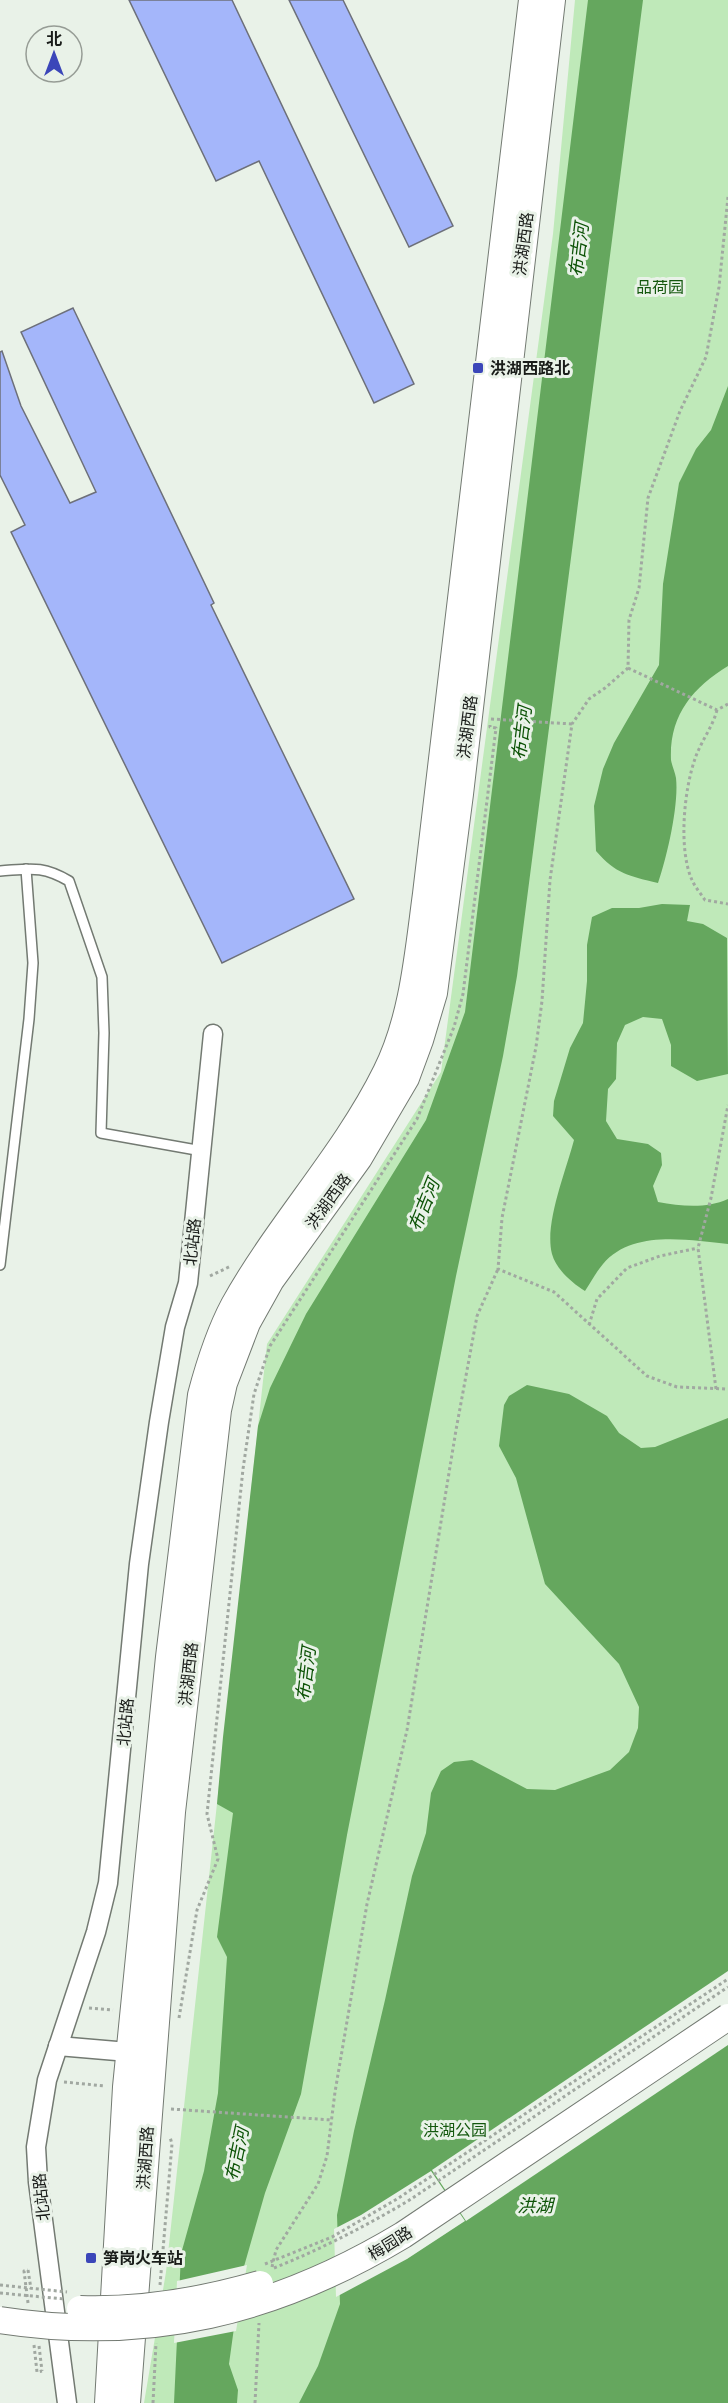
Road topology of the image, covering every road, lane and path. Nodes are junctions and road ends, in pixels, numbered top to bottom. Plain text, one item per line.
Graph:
1 (537, 1) edge
2 (728, 197) edge
3 (628, 668) junction
4 (728, 704) edge
5 (717, 710) junction
6 (572, 724) junction
7 (26, 869) junction
8 (0, 871) edge
9 (728, 904) edge
10 (213, 1034) dead end
11 (728, 1105) edge
12 (202, 1150) junction
13 (698, 1248) junction
14 (239, 1261) dead end
15 (0, 1265) edge
16 (498, 1269) junction
17 (210, 1276) dead end
18 (589, 1325) junction
19 (716, 1389) junction
20 (728, 1389) edge
21 (728, 1979) edge
22 (728, 1987) edge
23 (728, 1999) edge
24 (87, 2008) dead end
25 (115, 2010) dead end
26 (728, 2017) edge
27 (179, 2020) dead end
28 (58, 2046) junction
29 (141, 2053) junction
30 (61, 2082) dead end
31 (110, 2086) dead end
32 (169, 2109) dead end
33 (332, 2120) junction
34 (170, 2135) dead end
35 (256, 2267) dead end
36 (0, 2285) edge
37 (167, 2287) dead end
38 (31, 2289) junction
39 (75, 2292) dead end
40 (0, 2293) edge
41 (69, 2299) dead end
42 (0, 2303) edge
43 (29, 2311) dead end
44 (0, 2320) edge
45 (260, 2321) dead end
46 (157, 2337) dead end
47 (33, 2342) dead end
48 (38, 2344) dead end
49 (67, 2403) edge
50 (108, 2403) edge
51 (127, 2403) edge
52 (153, 2403) edge
53 (255, 2403) edge

1 - 29 main road, 洪湖西路
2 - 3 path
3 - 5 path
3 - 6 path
4 - 5 path
5 - 9 path
6 - 16 path
6 - 27 path
7 - 8 lane
7 - 12 lane
7 - 15 lane
10 - 12 street, 北站路
11 - 13 path
12 - 28 street, 北站路
13 - 18 path
13 - 19 path
14 - 17 path
16 - 18 path
16 - 33 path
18 - 19 path
19 - 20 path
21 - 35 path, bridge
22 - 33 path, bridge
23 - 42 main road, 梅园路, bridge
24 - 25 path
26 - 44 main road, 梅园路, bridge
28 - 29 street
28 - 49 street, 北站路
29 - 50 main road, 洪湖西路
29 - 51 main road, 洪湖西路
30 - 31 path
32 - 33 path
34 - 37 path
36 - 38 path, bridge
38 - 39 path, bridge
38 - 43 path
40 - 41 path, bridge
45 - 53 path
46 - 52 path
47 - 48 path

